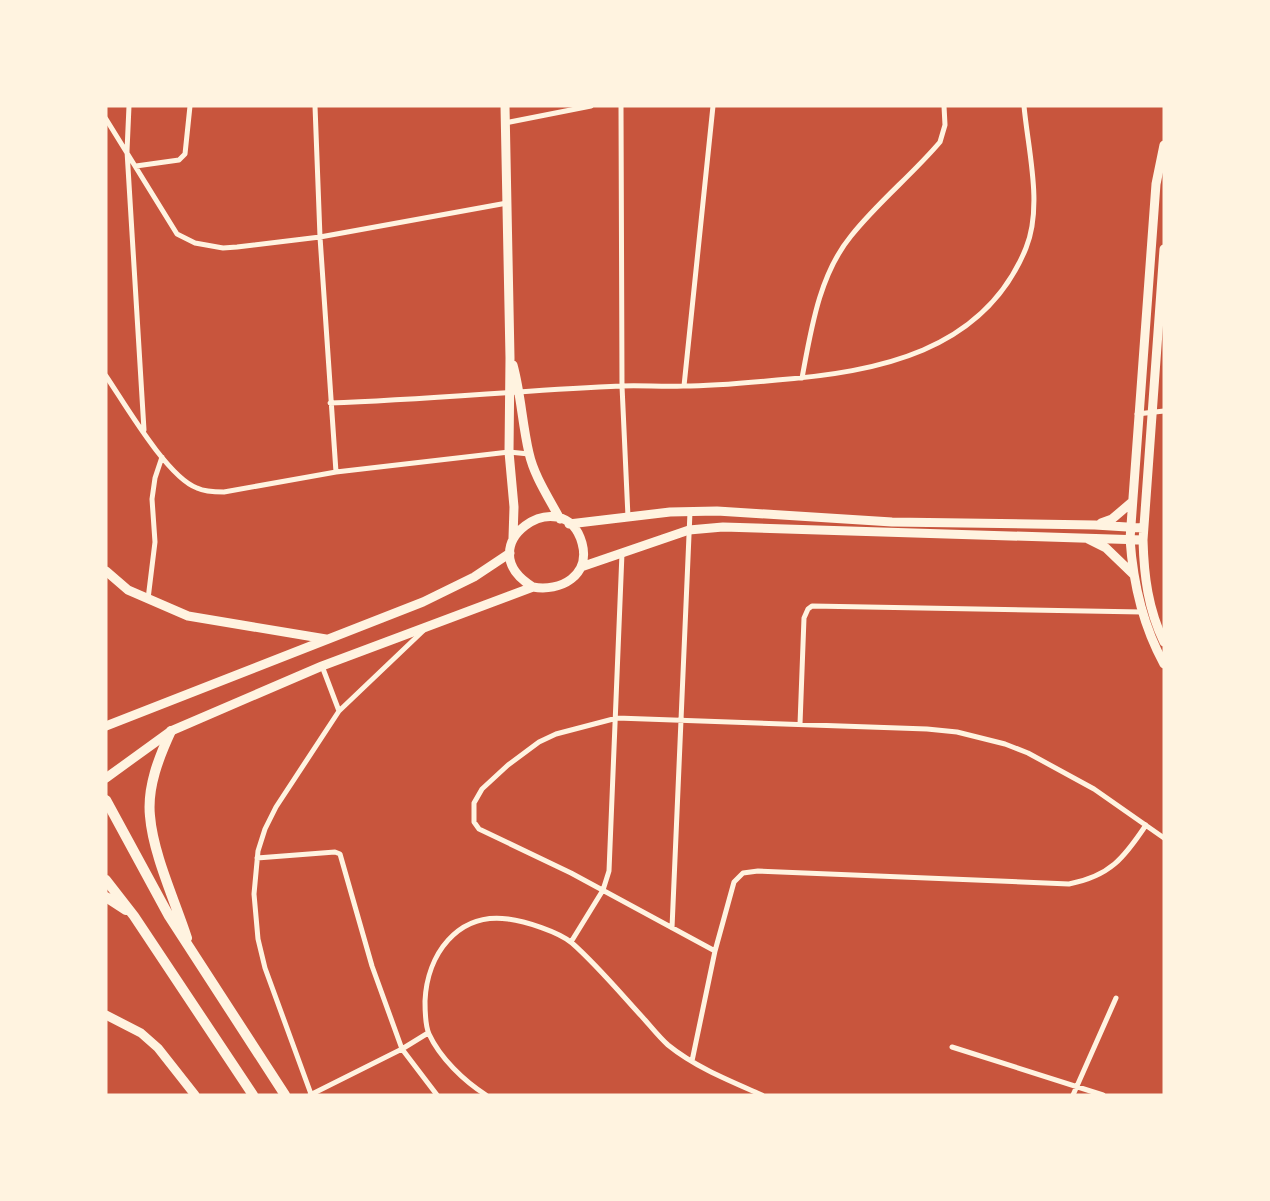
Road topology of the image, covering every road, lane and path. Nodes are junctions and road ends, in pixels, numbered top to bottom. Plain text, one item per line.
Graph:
1 (129, 106) edge
2 (190, 106) edge
3 (315, 106) edge
4 (505, 106) edge
5 (591, 106) edge
6 (621, 106) edge
7 (713, 106) edge
8 (944, 106) edge
9 (1024, 106) edge
10 (106, 119) edge
11 (505, 123) junction
12 (1164, 145) edge
13 (127, 151) junction
14 (136, 166) junction
15 (507, 203) junction
16 (320, 237) junction
17 (1164, 249) edge
18 (510, 358) junction
19 (106, 376) edge
20 (802, 378) junction
21 (622, 386) junction
22 (684, 386) junction
23 (520, 393) junction
24 (508, 394) junction
25 (330, 403) junction
26 (1164, 411) edge
27 (1151, 413) junction
28 (1137, 414) junction
29 (144, 431) junction
30 (509, 452) junction
31 (529, 454) junction
32 (162, 457) junction
33 (336, 472) junction
34 (1132, 502) junction
35 (690, 512) junction
36 (628, 517) junction
37 (560, 519) junction
38 (569, 524) junction
39 (1095, 525) junction
40 (1130, 526) junction
41 (1144, 528) junction
42 (689, 530) junction
43 (1083, 536) junction
44 (513, 539) junction
45 (1130, 539) junction
46 (1144, 540) junction
47 (510, 553) junction
48 (622, 553) junction
49 (581, 567) junction
50 (106, 571) edge
51 (1133, 574) junction
52 (533, 587) junction
53 (148, 599) junction
54 (1142, 612) junction
55 (428, 626) junction
56 (326, 639) junction
57 (1164, 642) edge
58 (1164, 664) edge
59 (322, 666) junction
60 (339, 711) junction
61 (617, 718) junction
62 (680, 721) junction
63 (800, 724) junction
64 (106, 726) edge
65 (171, 731) junction
66 (106, 778) edge
67 (106, 800) edge
68 (1146, 825) junction
69 (1164, 838) edge
70 (256, 858) junction
71 (106, 880) edge
72 (603, 890) junction
73 (106, 897) edge
74 (134, 916) junction
75 (672, 928) junction
76 (571, 942) junction
77 (714, 951) junction
78 (193, 955) junction
79 (1116, 998) dead end
80 (106, 1015) edge
81 (428, 1033) junction
82 (952, 1047) dead end
83 (402, 1049) junction
84 (692, 1061) junction
85 (1076, 1086) junction
86 (310, 1094) edge
87 (195, 1095) edge
88 (253, 1095) edge
89 (284, 1095) edge
90 (437, 1095) edge
91 (486, 1095) edge
92 (762, 1095) edge
93 (1073, 1095) edge
94 (1103, 1095) edge

1 - 13 street
2 - 14 street
3 - 16 street
4 - 11 street
5 - 11 street
6 - 21 street
7 - 22 street
8 - 20 street
9 - 20 street
10 - 13 street
11 - 15 street
12 - 28 street
13 - 14 street
13 - 29 street
14 - 16 street
15 - 16 street
15 - 18 street
16 - 25 street
17 - 27 street
18 - 23 street
18 - 24 street
19 - 29 street
20 - 22 street
21 - 22 street
21 - 23 street
21 - 36 street
23 - 24 street
23 - 31 street
24 - 25 street
24 - 30 street
25 - 33 street
26 - 27 street
27 - 28 street
27 - 41 street
28 - 34 street
29 - 32 street
30 - 31 street
30 - 33 street
30 - 44 street
31 - 37 street
32 - 33 street
32 - 53 street
34 - 39 street
34 - 40 street
35 - 36 street
35 - 39 street
35 - 42 street
36 - 38 street
37 - 38 street
37 - 44 street
38 - 49 street
39 - 40 street
40 - 41 street
40 - 45 street
41 - 46 street
42 - 43 street
42 - 48 street
42 - 62 street
43 - 45 street
43 - 51 street
44 - 47 street
45 - 46 street
45 - 51 street
46 - 57 street
47 - 52 street
47 - 56 street
48 - 49 street
48 - 61 street
49 - 52 street
50 - 53 street
51 - 54 street
52 - 55 street
53 - 56 street
54 - 58 street
54 - 63 street
55 - 59 street
55 - 60 street
56 - 64 street
59 - 60 street
59 - 65 street
60 - 70 street
61 - 62 street
61 - 72 street
61 - 72 street
62 - 63 street
62 - 75 street
63 - 68 street
65 - 66 street
65 - 78 main road
67 - 78 main road
68 - 69 street
68 - 77 street
70 - 83 street
70 - 86 street
71 - 74 main road
72 - 75 street
72 - 76 street
73 - 74 main road
74 - 88 main road
75 - 77 street
76 - 81 street
76 - 84 street
77 - 84 street
78 - 89 main road
79 - 85 street
80 - 87 street
81 - 83 street
81 - 91 street
82 - 85 street
83 - 86 street
83 - 90 street
84 - 92 street
85 - 93 street
85 - 94 street

